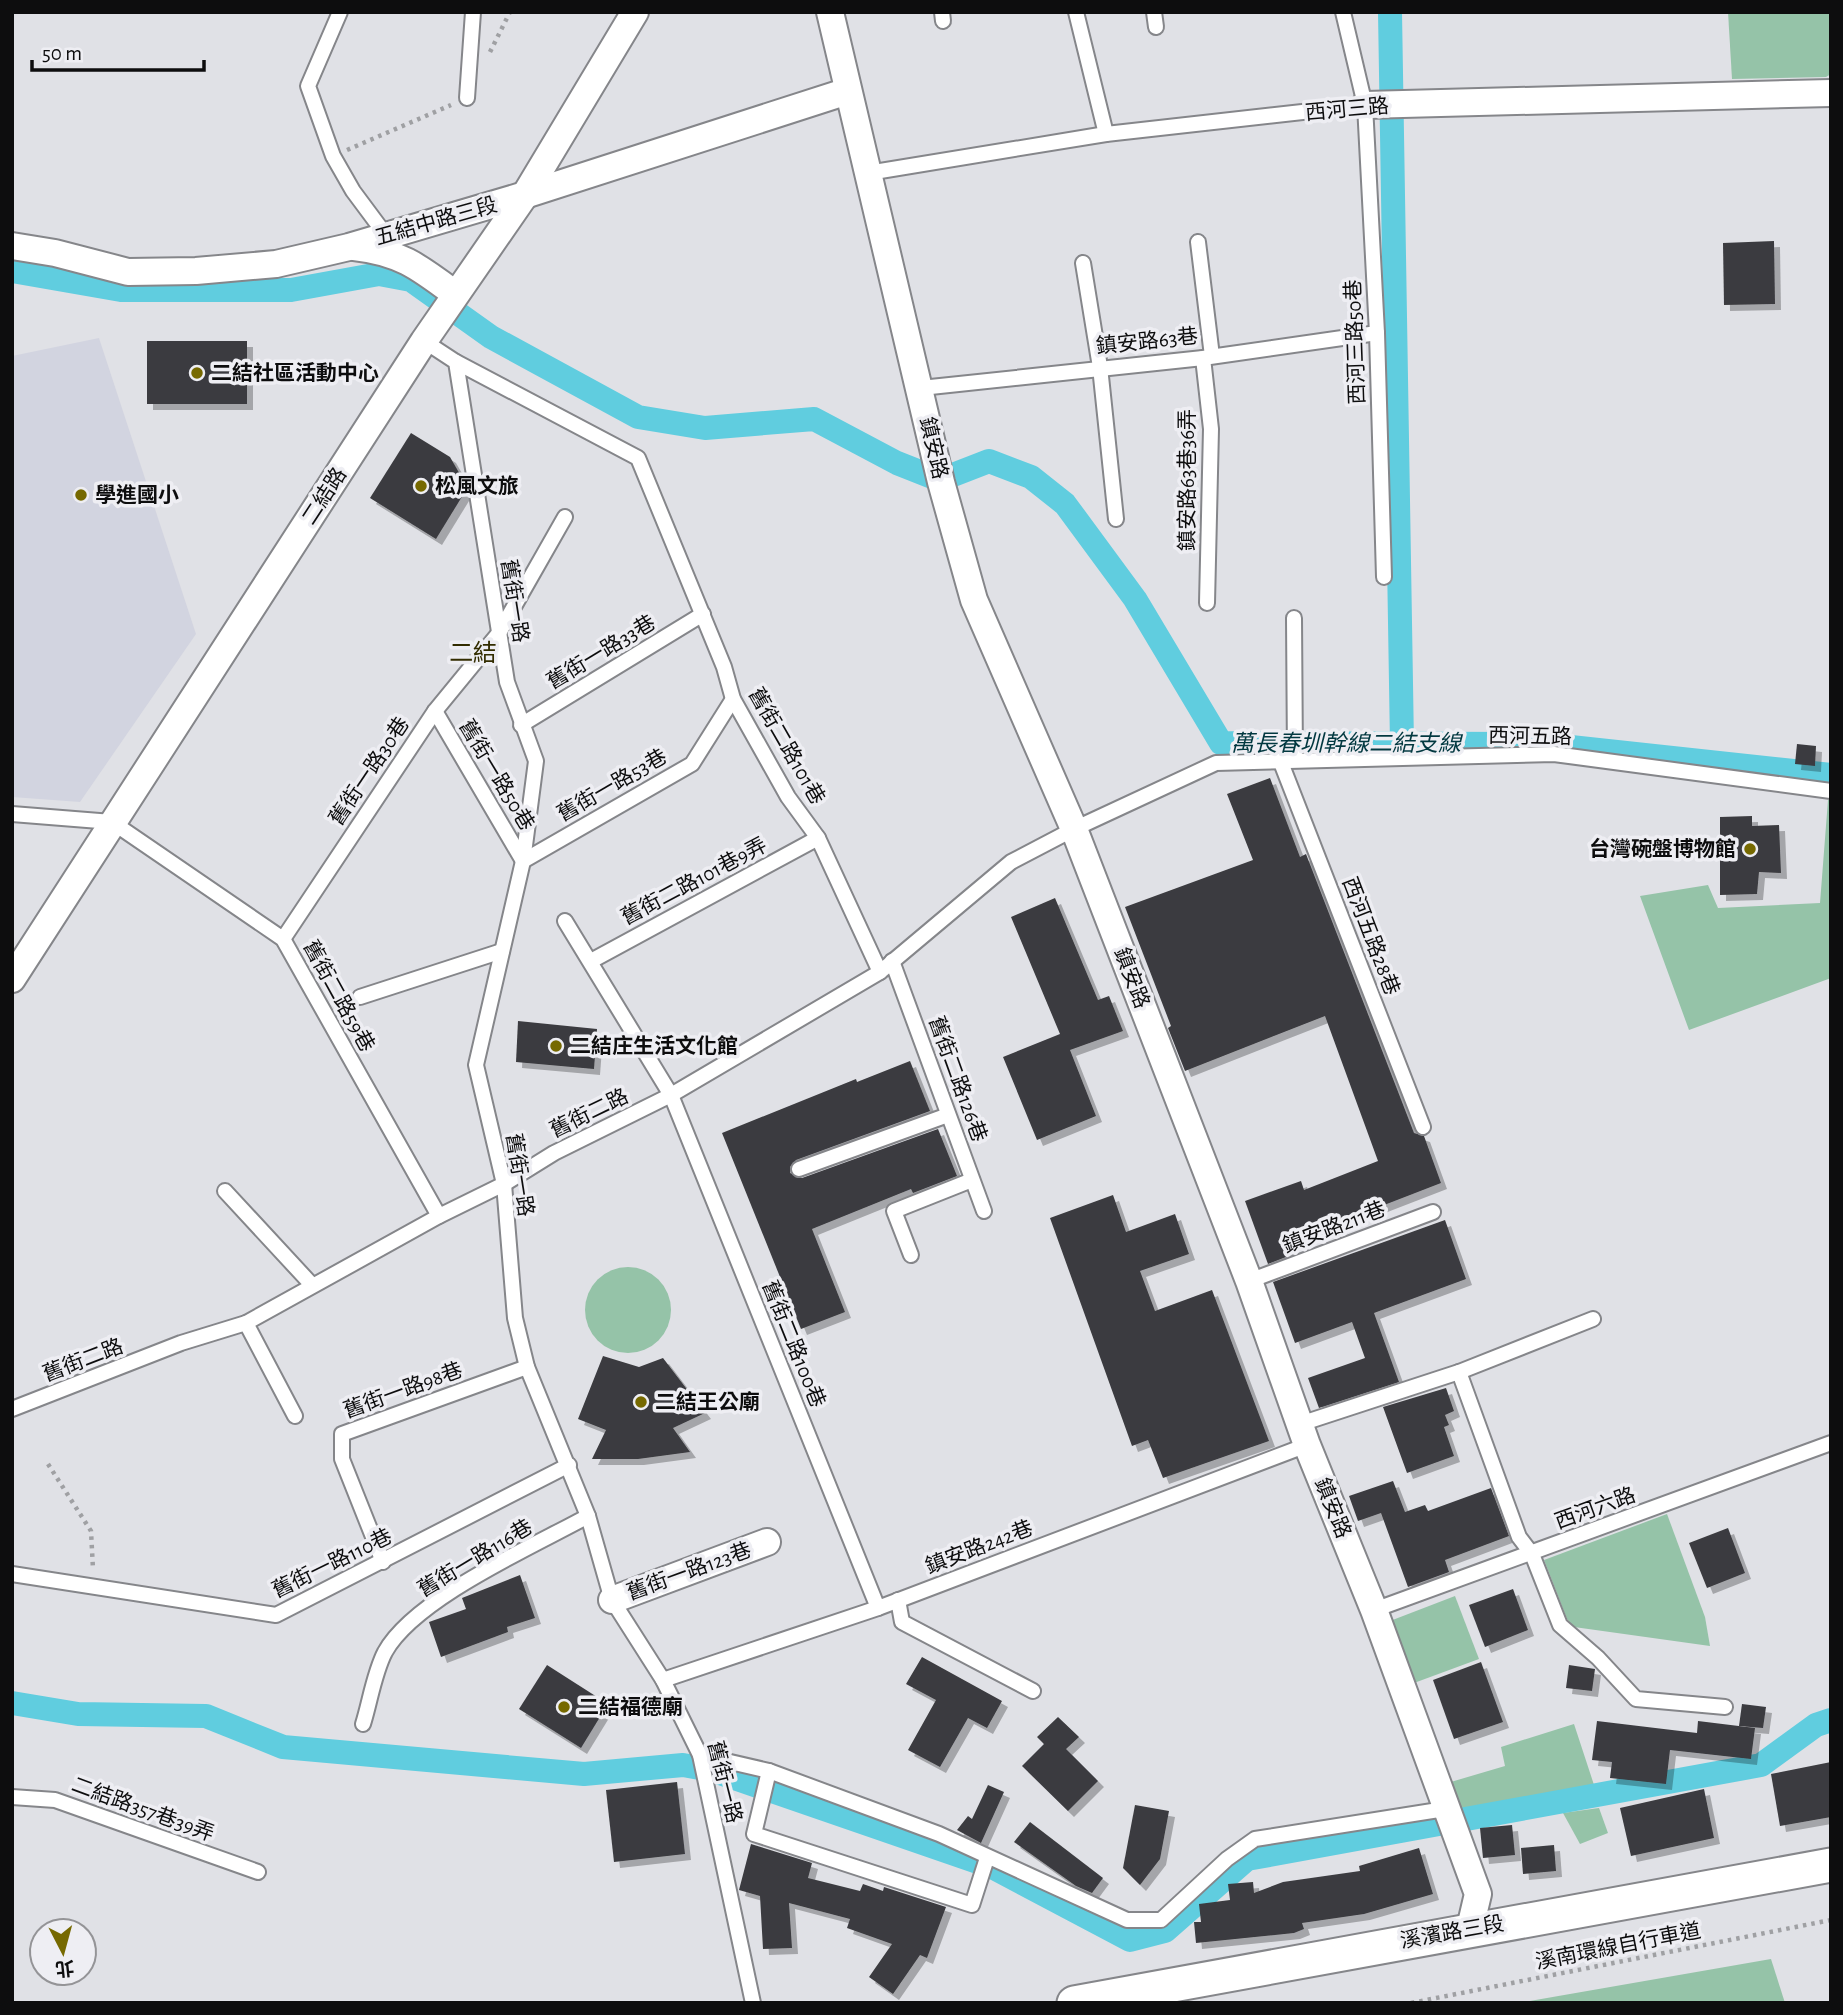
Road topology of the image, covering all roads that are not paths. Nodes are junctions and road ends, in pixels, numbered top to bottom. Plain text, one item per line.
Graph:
1 (340, 12) edge
2 (473, 12) edge
3 (635, 12) edge
4 (830, 12) edge
5 (1076, 12) edge
6 (1343, 12) edge
7 (848, 91) junction
8 (1831, 93) edge
9 (467, 98) road end
10 (1365, 105) junction
11 (1106, 134) junction
12 (868, 173) junction
13 (525, 195) junction
14 (384, 234) junction
15 (1198, 242) dead end
16 (12, 246) edge
17 (349, 247) junction
18 (1083, 263) dead end
19 (442, 315) junction
20 (1377, 334) junction
21 (1207, 357) junction
22 (456, 362) junction
23 (1100, 367) junction
24 (921, 388) junction
25 (565, 517) dead end
26 (1116, 519) dead end
27 (1384, 577) dead end
28 (1207, 603) dead end
29 (703, 614) junction
30 (1294, 618) dead end
31 (499, 633) junction
32 (733, 699) junction
33 (435, 711) junction
34 (521, 725) junction
35 (1280, 760) junction
36 (1295, 760) junction
37 (1831, 790) edge
38 (12, 814) edge
39 (113, 822) junction
40 (1074, 829) junction
41 (818, 838) junction
42 (523, 861) junction
43 (565, 920) dead end
44 (283, 939) junction
45 (502, 951) junction
46 (591, 961) junction
47 (892, 961) junction
48 (880, 972) junction
49 (12, 979) edge
50 (360, 997) dead end
51 (671, 1095) junction
52 (948, 1115) junction
53 (1423, 1127) dead end
54 (799, 1169) dead end
55 (972, 1180) junction
56 (504, 1184) junction
57 (225, 1191) dead end
58 (984, 1211) dead end
59 (1433, 1212) dead end
60 (439, 1216) junction
61 (911, 1255) dead end
62 (1249, 1281) junction
63 (312, 1285) junction
64 (1593, 1319) dead end
65 (246, 1322) junction
66 (527, 1367) junction
67 (1459, 1372) junction
68 (12, 1409) edge
69 (295, 1416) dead end
70 (1304, 1435) junction
71 (1831, 1443) edge
72 (569, 1465) junction
73 (588, 1516) junction
74 (767, 1542) dead end
75 (1532, 1553) junction
76 (383, 1562) junction
77 (12, 1574) edge
78 (612, 1600) junction
79 (898, 1600) junction
80 (878, 1608) junction
81 (1374, 1610) junction
82 (663, 1680) junction
83 (1033, 1691) dead end
84 (1725, 1707) dead end
85 (363, 1724) dead end
86 (700, 1755) junction
87 (769, 1772) junction
88 (12, 1797) edge
89 (1445, 1809) junction
90 (987, 1858) junction
91 (1831, 1865) edge
92 (258, 1872) dead end
93 (1470, 1928) junction
94 (753, 2003) edge
95 (1074, 2003) edge

1 - 14 lane
2 - 9 lane
3 - 13 street, 二結路
4 - 7 street, 鎮安路
5 - 11 lane
6 - 10 lane, 西河三路50巷
7 - 12 street, 鎮安路
7 - 13 street, 五結中路三段
8 - 10 street, 西河三路
10 - 11 lane, 西河三路
10 - 20 lane, 西河三路50巷
11 - 12 lane, 西河三路
12 - 24 street, 鎮安路
13 - 14 street, 五結中路三段
13 - 19 street, 二結路
14 - 17 street, 五結中路三段
15 - 21 lane, 鎮安路63巷36弄
16 - 17 street, 五結中路三段
17 - 19 street
18 - 23 lane
19 - 22 lane
19 - 39 street, 二結路
20 - 21 lane, 鎮安路63巷
20 - 27 lane, 西河三路50巷
21 - 23 lane, 鎮安路63巷
21 - 28 lane, 鎮安路63巷36弄
22 - 29 lane, 舊街二路101巷
22 - 31 lane, 舊街一路
23 - 24 lane, 鎮安路63巷
23 - 26 lane
24 - 40 street, 鎮安路
25 - 31 lane, 舊街一路30巷
29 - 32 lane, 舊街二路101巷
29 - 34 lane, 舊街一路33巷
30 - 36 lane
31 - 33 lane, 舊街一路30巷
31 - 34 lane, 舊街一路
32 - 41 lane, 舊街二路101巷
32 - 42 lane, 舊街一路53巷
33 - 42 lane, 舊街一路50巷
33 - 44 lane, 舊街一路30巷
34 - 42 lane, 舊街一路
35 - 36 lane, 西河五路
35 - 40 lane, 西河五路
35 - 53 lane, 西河五路28巷
36 - 37 lane, 西河五路
38 - 39 lane
39 - 44 lane, 舊街二路59巷
39 - 49 street, 二結路
40 - 47 lane, 舊街二路
40 - 62 street, 鎮安路
41 - 46 lane, 舊街二路101巷9弄
41 - 48 lane, 舊街二路101巷
42 - 45 lane, 舊街一路
43 - 46 lane, 舊街二路100巷
44 - 60 lane, 舊街二路59巷
45 - 50 lane
45 - 56 lane, 舊街一路
46 - 51 lane, 舊街二路100巷
47 - 48 lane, 舊街二路
47 - 52 lane, 舊街二路126巷
48 - 51 lane, 舊街二路
51 - 56 lane, 舊街二路
51 - 80 lane, 舊街二路100巷
52 - 54 lane
52 - 55 lane, 舊街二路126巷
55 - 58 lane, 舊街二路126巷
55 - 61 lane
56 - 60 lane, 舊街二路
56 - 66 lane, 舊街一路
57 - 63 lane
59 - 62 lane, 鎮安路211巷
60 - 63 lane, 舊街二路
62 - 70 street, 鎮安路
63 - 65 lane, 舊街二路
64 - 67 lane, 鎮安路242巷
65 - 68 lane, 舊街二路
65 - 69 lane
66 - 72 lane, 舊街一路
66 - 76 lane, 舊街一路98巷
67 - 70 lane, 鎮安路242巷
67 - 75 lane
70 - 79 lane, 鎮安路242巷
70 - 81 street, 鎮安路
71 - 75 lane, 西河六路
72 - 73 lane, 舊街一路
72 - 76 lane, 舊街一路110巷
73 - 78 lane, 舊街一路
73 - 85 lane, 舊街一路116巷
74 - 78 street, 舊街一路123巷
75 - 81 lane, 西河六路
75 - 84 lane
76 - 77 lane, 舊街一路110巷
78 - 82 lane, 舊街一路
79 - 80 lane, 鎮安路242巷
79 - 83 lane
80 - 82 lane, 鎮安路242巷
81 - 89 street, 鎮安路
82 - 86 lane, 舊街一路
86 - 87 lane
86 - 94 lane, 舊街一路
87 - 90 lane
87 - 90 lane
88 - 92 lane, 二結路357巷39弄
89 - 90 lane
89 - 93 street, 鎮安路
91 - 93 street, 溪濱路三段
93 - 95 street, 溪濱路三段

